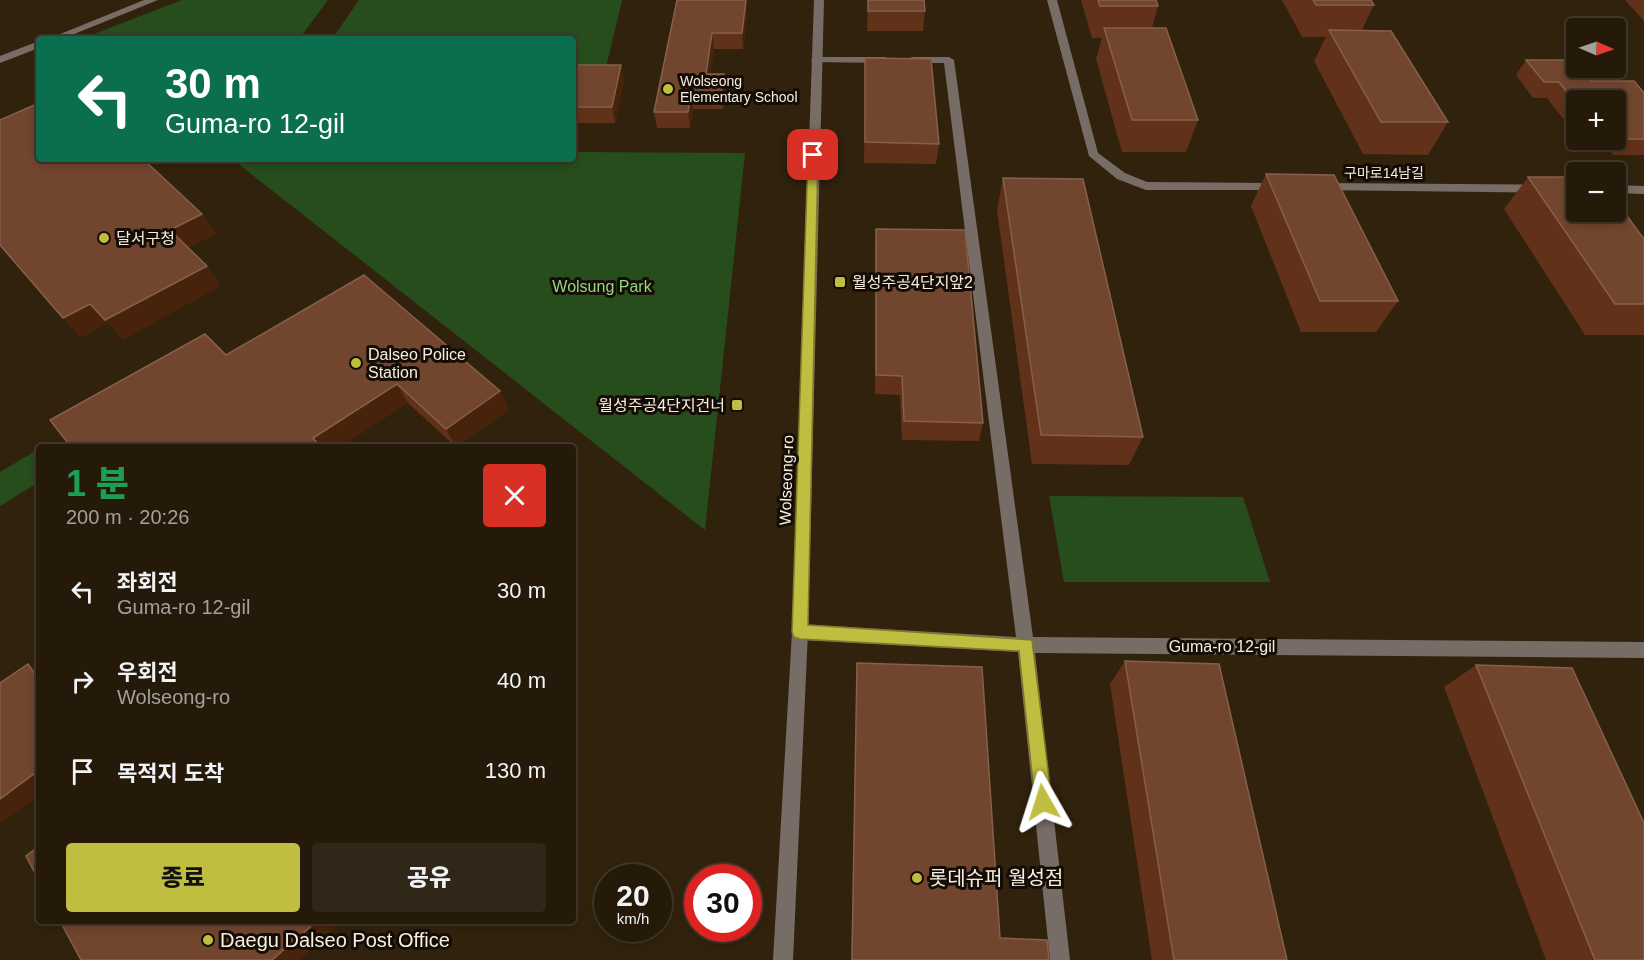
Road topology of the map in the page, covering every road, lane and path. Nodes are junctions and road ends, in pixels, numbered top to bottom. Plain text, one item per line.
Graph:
1 (153, 0) edge
2 (819, 0) edge
3 (1052, 0) edge
4 (61, 36) edge
5 (36, 45) edge
6 (0, 60) edge
7 (816, 60) junction
8 (1292, 187) edge
9 (1312, 187) edge
10 (1566, 189) edge
11 (1626, 189) edge
12 (1644, 190) edge
13 (800, 632) junction
14 (1026, 645) junction
15 (1644, 650) edge
16 (783, 960) edge
17 (1060, 960) edge

1 - 4 street
2 - 7 street, Wolseong-ro
3 - 8 street
5 - 6 street
7 - 13 street, Wolseong-ro
7 - 14 street
9 - 10 street, 구마로14남길
11 - 12 street
13 - 14 street, Guma-ro 12-gil
13 - 16 street, Wolseong-ro
14 - 15 street, Guma-ro 12-gil
14 - 17 street

